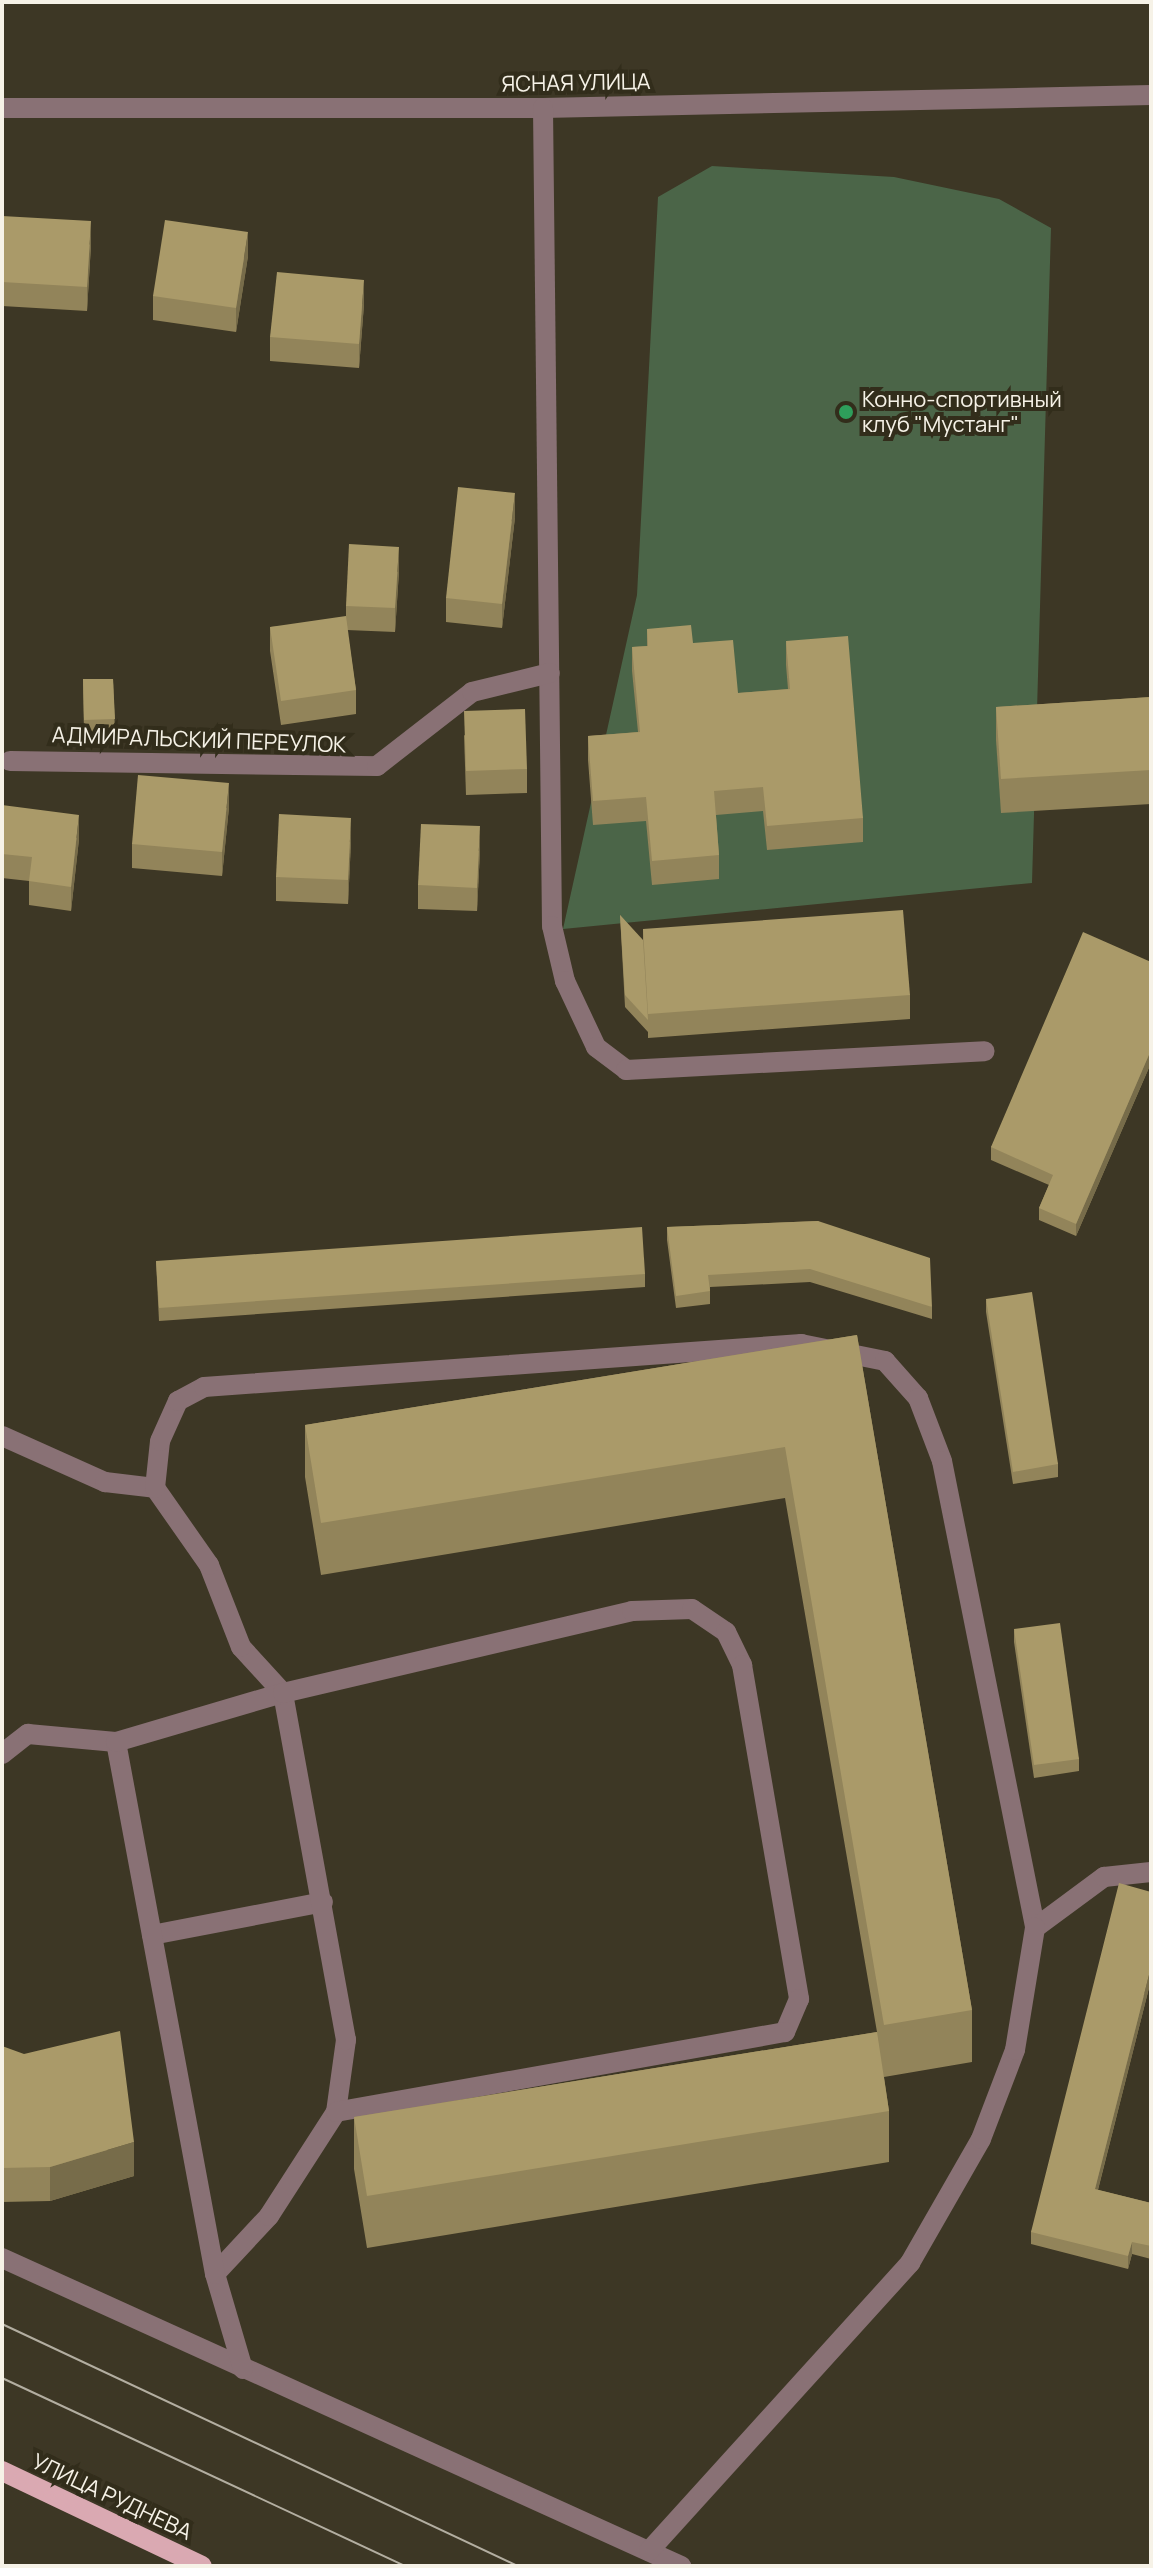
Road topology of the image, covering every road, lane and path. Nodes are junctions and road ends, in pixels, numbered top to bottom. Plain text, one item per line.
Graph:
1 (1151, 95) edge
2 (2, 108) edge
3 (543, 108) junction
4 (550, 673) junction
5 (10, 761) dead end
6 (984, 1051) dead end
7 (2, 1436) edge
8 (155, 1488) junction
9 (283, 1693) junction
10 (116, 1742) junction
11 (2, 1754) edge
12 (1151, 1872) edge
13 (323, 1902) junction
14 (1035, 1928) junction
15 (152, 1935) junction
16 (336, 2112) junction
17 (2, 2258) edge
18 (215, 2274) junction
19 (243, 2369) junction
20 (2, 2471) edge
21 (649, 2551) junction
22 (202, 2566) edge
23 (681, 2566) edge

1 - 3 street, ЯСНАЯ УЛИЦА
2 - 3 street, ЯСНАЯ УЛИЦА
3 - 4 street
4 - 5 street, АДМИРАЛЬСКИЙ ПЕРЕУЛОК
4 - 6 street
7 - 8 street
8 - 9 street
8 - 14 street
9 - 10 street
9 - 13 street
9 - 16 street
10 - 11 street
10 - 15 street
12 - 14 street
13 - 15 street
13 - 16 street
14 - 21 street
15 - 18 street
16 - 18 street
17 - 19 street
18 - 19 street
19 - 21 street
20 - 22 main road, УЛИЦА РУДНЕВА
21 - 23 street

